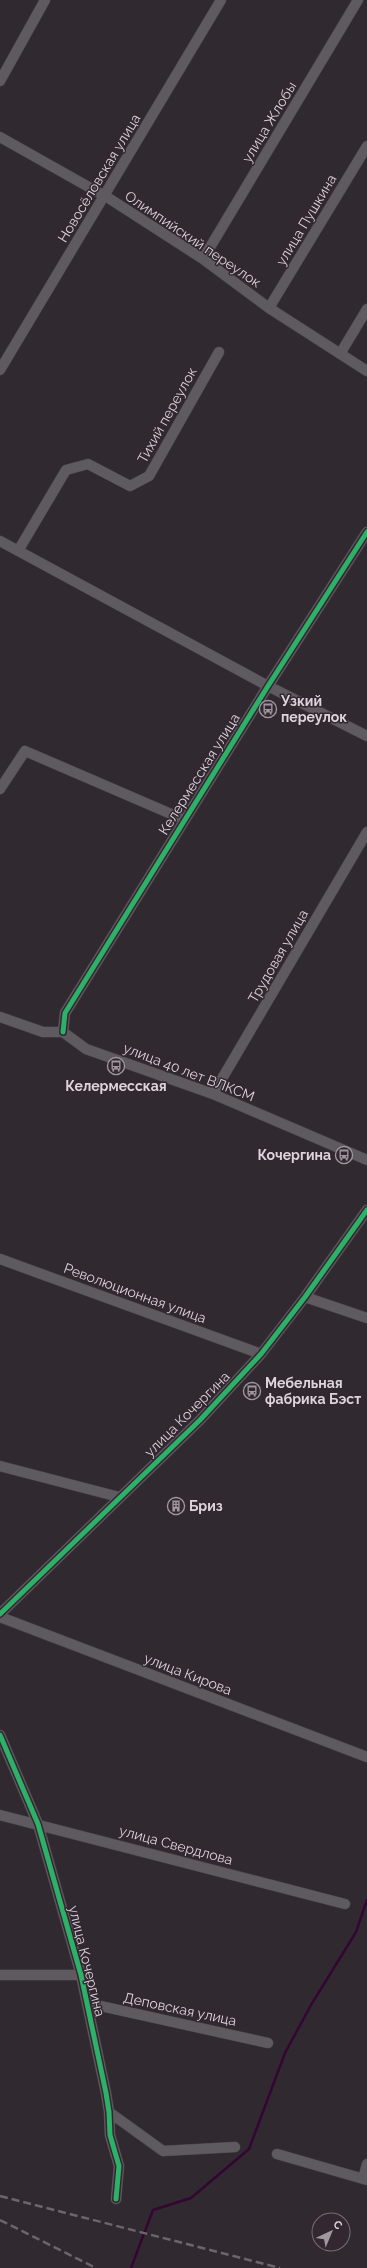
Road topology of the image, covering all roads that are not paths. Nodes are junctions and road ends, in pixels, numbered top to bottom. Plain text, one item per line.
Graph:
1 (45, 0) edge
2 (221, 0) edge
3 (358, 0) edge
4 (0, 81) edge
5 (0, 137) edge
6 (367, 146) edge
7 (104, 196) junction
8 (203, 259) junction
9 (269, 308) junction
10 (367, 309) edge
11 (218, 352) dead end
12 (340, 354) junction
13 (0, 370) edge
14 (367, 371) edge
15 (367, 532) edge
16 (0, 541) edge
17 (18, 551) junction
18 (268, 686) junction
19 (367, 736) edge
20 (0, 789) edge
21 (185, 820) junction
22 (367, 832) edge
23 (0, 1016) edge
24 (63, 1032) junction
25 (213, 1094) junction
26 (367, 1160) edge
27 (367, 1210) edge
28 (0, 1259) edge
29 (305, 1297) junction
30 (367, 1318) edge
31 (261, 1354) junction
32 (0, 1466) edge
33 (119, 1497) junction
34 (0, 1615) edge
35 (0, 1735) edge
36 (367, 1757) edge
37 (0, 1815) edge
38 (38, 1824) junction
39 (345, 1904) dead end
40 (0, 1975) edge
41 (81, 1975) junction
42 (87, 2003) junction
43 (268, 2043) dead end
44 (109, 2112) junction
45 (235, 2147) dead end
46 (277, 2154) dead end
47 (367, 2164) edge
48 (365, 2180) edge
49 (116, 2199) dead end

1 - 4 street
2 - 7 street, Новосёловская улица
3 - 8 street, улица Жлобы
5 - 7 street, Олимпийский переулок
6 - 9 street, улица Пушкина
7 - 8 street, Олимпийский переулок
7 - 13 street, Новосёловская улица
8 - 9 street, Олимпийский переулок
9 - 12 street, Олимпийский переулок
10 - 12 street
11 - 17 street, Тихий переулок
12 - 14 street, Олимпийский переулок
15 - 18 street, Келермесская улица
16 - 17 street
17 - 18 street
18 - 19 street
18 - 21 street, Келермесская улица
20 - 21 street
21 - 24 street, Келермесская улица
22 - 25 street, Трудовая улица
23 - 24 street
24 - 25 street, улица 40 лет ВЛКСМ
25 - 26 street, улица 40 лет ВЛКСМ
27 - 29 street, улица Кочергина
28 - 31 street, Революционная улица
29 - 30 street
29 - 31 street, улица Кочергина
31 - 33 street, улица Кочергина
32 - 33 street
33 - 34 street, улица Кочергина
34 - 36 street, улица Кирова
35 - 38 street, улица Кочергина
37 - 38 street, улица Свердлова
38 - 39 street, улица Свердлова
38 - 41 street, улица Кочергина
40 - 41 street
41 - 42 street, улица Кочергина
42 - 43 street, Деповская улица
42 - 44 street, улица Кочергина
44 - 45 street
44 - 49 street, улица Кочергина
46 - 48 street
47 - 48 street

